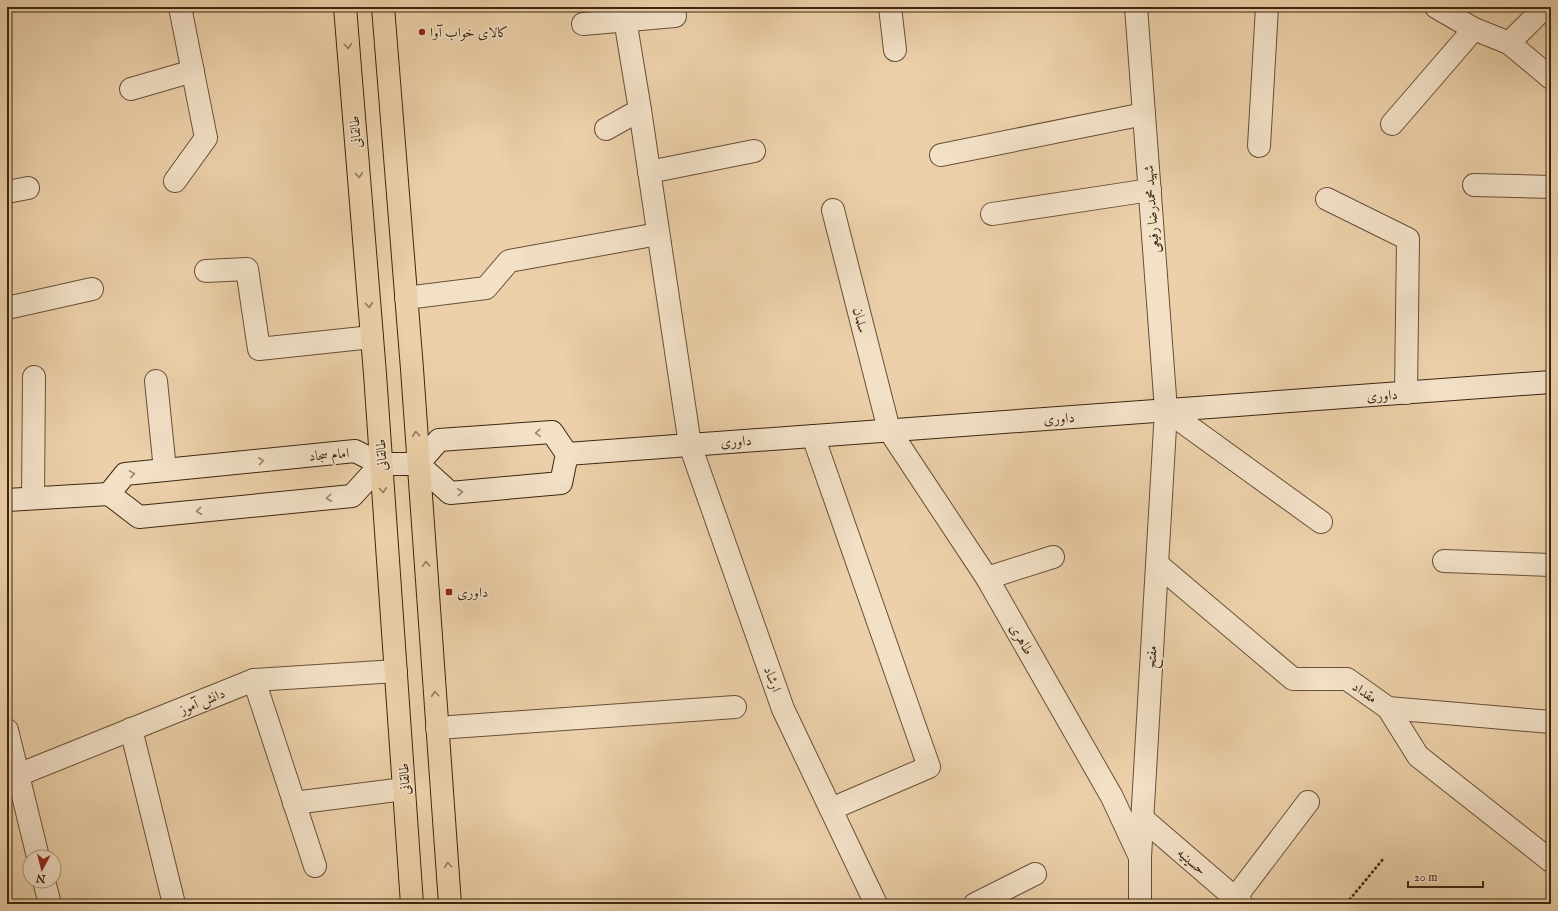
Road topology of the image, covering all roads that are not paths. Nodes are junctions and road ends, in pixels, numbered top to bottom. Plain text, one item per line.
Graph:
1 (180, 7) edge
2 (345, 7) edge
3 (383, 7) edge
4 (890, 7) edge
5 (1136, 7) edge
6 (1267, 7) edge
7 (1436, 7) edge
8 (1545, 7) edge
9 (624, 13) edge
10 (675, 16) dead end
11 (583, 24) dead end
12 (1474, 28) junction
13 (1509, 43) junction
14 (895, 50) dead end
15 (193, 71) junction
16 (1551, 78) edge
17 (131, 89) dead end
18 (640, 110) junction
19 (1144, 114) junction
20 (1392, 124) dead end
21 (606, 128) dead end
22 (1259, 146) dead end
23 (754, 151) dead end
24 (941, 155) dead end
25 (649, 172) junction
26 (175, 181) dead end
27 (1474, 186) dead end
28 (1551, 187) edge
29 (28, 188) dead end
30 (1150, 190) junction
31 (7, 192) edge
32 (1327, 199) dead end
33 (833, 210) dead end
34 (992, 214) dead end
35 (658, 234) junction
36 (206, 271) dead end
37 (92, 289) dead end
38 (406, 298) junction
39 (7, 308) edge
40 (372, 338) junction
41 (34, 377) dead end
42 (156, 381) dead end
43 (1551, 382) edge
44 (1406, 393) junction
45 (1166, 410) junction
46 (889, 430) junction
47 (813, 436) junction
48 (690, 445) junction
49 (567, 454) junction
50 (381, 464) junction
51 (418, 464) junction
52 (165, 470) junction
53 (109, 494) junction
54 (33, 498) junction
55 (7, 500) edge
56 (1322, 522) dead end
57 (1053, 557) dead end
58 (1444, 561) dead end
59 (1157, 564) junction
60 (1551, 565) edge
61 (987, 578) junction
62 (396, 671) junction
63 (254, 680) junction
64 (735, 707) dead end
65 (1388, 708) junction
66 (1551, 722) edge
67 (438, 728) junction
68 (131, 729) junction
69 (7, 730) edge
70 (18, 775) junction
71 (404, 789) junction
72 (1308, 802) dead end
73 (294, 803) junction
74 (831, 809) junction
75 (1142, 818) junction
76 (36, 849) edge
77 (1140, 858) junction
78 (1551, 861) edge
79 (315, 866) dead end
80 (1034, 874) dead end
81 (46, 889) edge
82 (1238, 901) edge
83 (50, 904) edge
84 (174, 904) edge
85 (412, 904) edge
86 (450, 904) edge
87 (876, 904) edge
88 (975, 904) edge
89 (1140, 904) edge

1 - 15 street
2 -> 40 main road, طالقانی
3 - 38 main road
4 - 14 street
5 - 19 street, شهید محمدرضا رفیعی
6 - 22 street
7 - 12 street
8 - 13 street
9 - 10 street
9 - 11 street
9 - 18 street, ارشاد
12 - 13 street
12 - 20 street
13 - 16 street
15 - 17 street
15 - 26 street
18 - 21 street
18 - 25 street, ارشاد
19 - 24 street
19 - 30 street, شهید محمدرضا رفیعی
23 - 25 street
25 - 35 street, ارشاد
27 - 28 street
29 - 31 street
30 - 34 street
30 - 45 street, شهید محمدرضا رفیعی
32 - 44 street
33 - 46 street, سلمان
35 - 38 street
35 - 48 street, ارشاد
36 - 40 street
37 - 39 street
51 -> 38 main road
40 - 50 main road, طالقانی
41 - 54 street
42 - 52 street
43 - 44 street, داوری
44 - 45 street, داوری
45 - 46 street, داوری
45 - 56 street
45 - 59 street, مفتح
46 - 47 street, داوری
46 - 61 street, طاهری
47 - 48 street, داوری
47 - 74 street
48 - 49 street, داوری
48 - 74 street, ارشاد
49 -> 51 street
51 -> 49 street
50 - 51 street
52 -> 50 street, امام سجاد
50 -> 53 street
50 -> 62 main road, طالقانی
67 -> 51 main road
53 -> 52 street, امام سجاد
53 - 54 street
54 - 55 street
57 - 61 street
58 - 60 street
59 - 65 street, مقداد
59 - 75 street, مفتح
61 - 77 street, طاهری
62 - 63 street, دانش آموز
62 - 71 main road, طالقانی
63 - 68 street, دانش آموز
63 - 73 street
64 - 67 street
65 - 66 street
65 - 78 street, مقداد
86 -> 67 main road
68 - 70 street, دانش آموز
68 - 84 street
69 - 70 street
70 - 76 street
71 - 73 street
71 - 85 main road, طالقانی
72 - 82 street
73 - 79 street
74 - 87 street, ارشاد
75 - 77 street, مفتح
75 - 82 street, حسینیه
77 - 89 street, مفتح
80 - 88 street
81 - 83 street

